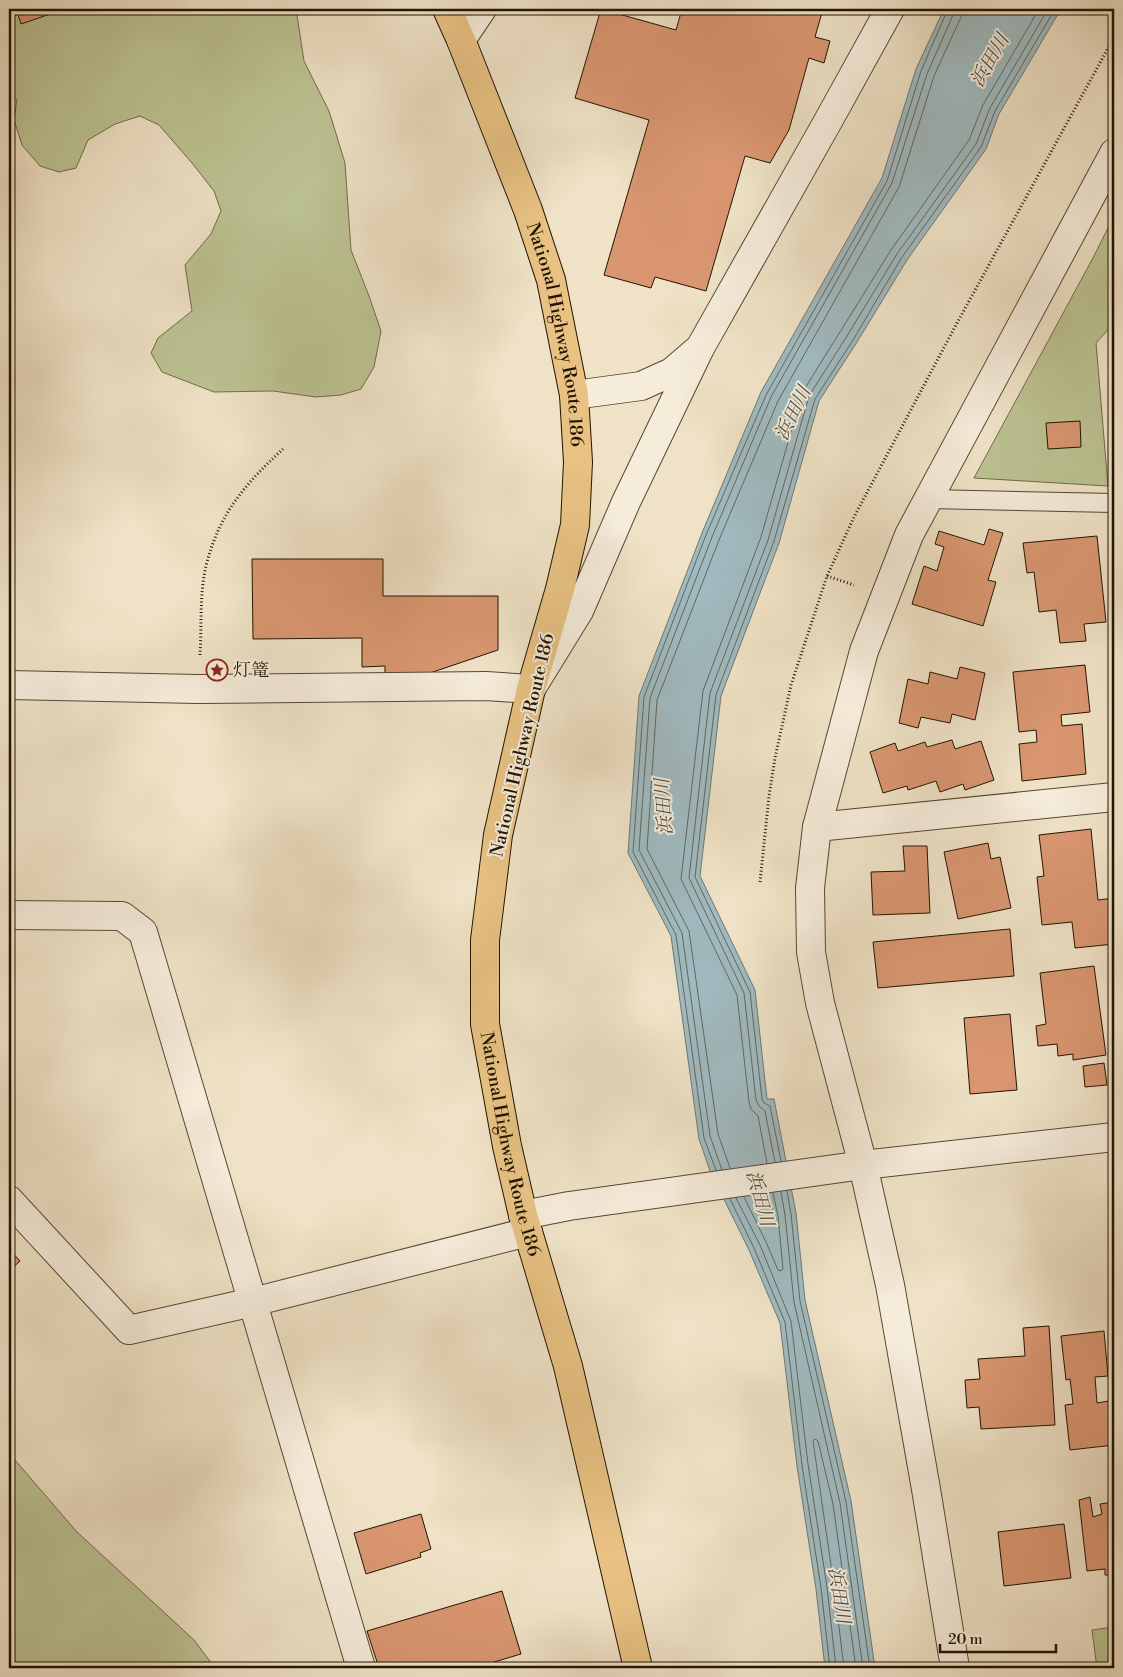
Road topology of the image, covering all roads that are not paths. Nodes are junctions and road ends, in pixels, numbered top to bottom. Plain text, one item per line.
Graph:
1 (447, 9) edge
2 (482, 9) edge
3 (890, 9) edge
4 (461, 40) junction
5 (1114, 152) edge
6 (700, 348) junction
7 (574, 395) junction
8 (929, 498) junction
9 (1114, 503) edge
10 (9, 685) edge
11 (531, 689) junction
12 (1114, 797) edge
13 (817, 827) junction
14 (9, 915) edge
15 (1114, 1137) edge
16 (856, 1166) junction
17 (9, 1200) edge
18 (526, 1224) junction
19 (253, 1302) junction
20 (361, 1668) edge
21 (638, 1668) edge
22 (955, 1668) edge

1 - 4 highway, National Highway Route 186
2 - 4 street
3 - 6 street
4 - 7 highway, National Highway Route 186
5 - 8 street
6 - 7 street
6 - 11 street
7 - 11 highway, National Highway Route 186
8 - 9 lane
8 - 13 street
10 - 11 street
11 - 18 highway, National Highway Route 186
12 - 13 street
13 - 16 street
14 - 19 street
15 - 16 street
16 - 18 street
16 - 22 street
17 - 19 street
18 - 19 street
18 - 21 highway, National Highway Route 186
19 - 20 street

